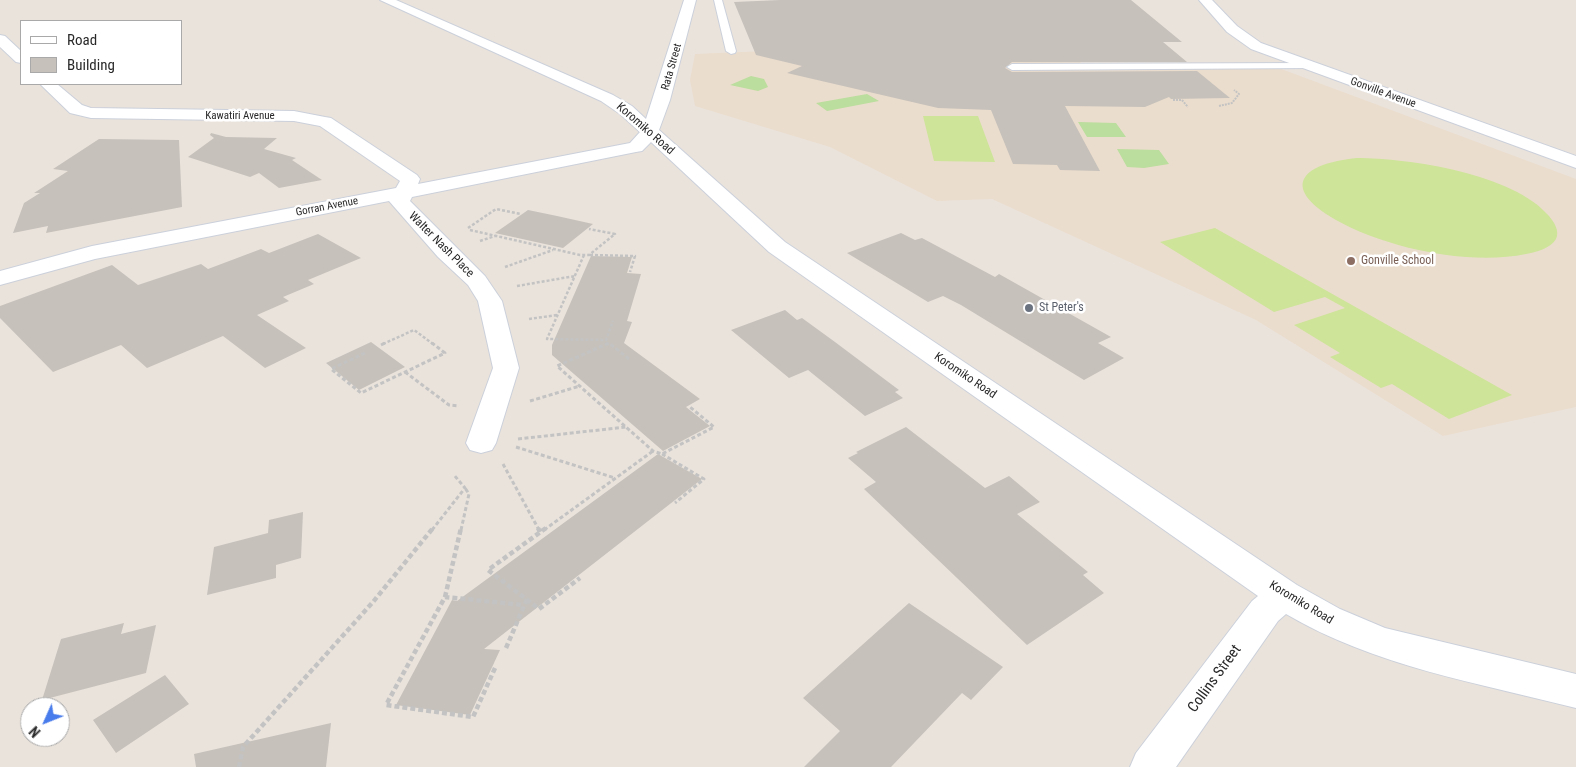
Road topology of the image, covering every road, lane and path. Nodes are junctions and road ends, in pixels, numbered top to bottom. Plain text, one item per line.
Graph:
1 (386, 0) edge
2 (690, 0) edge
3 (718, 0) edge
4 (1205, 0) edge
5 (3, 45) edge
6 (731, 51) dead end
7 (20, 58) edge
8 (1309, 66) junction
9 (1012, 67) dead end
10 (49, 85) edge
11 (1173, 100) dead end
12 (1188, 107) dead end
13 (650, 133) junction
14 (1576, 162) edge
15 (404, 191) junction
16 (520, 214) dead end
17 (589, 229) dead end
18 (490, 231) dead end
19 (486, 234) junction
20 (547, 244) dead end
21 (544, 247) junction
22 (554, 249) junction
23 (569, 250) dead end
24 (566, 252) junction
25 (584, 255) junction
26 (589, 255) junction
27 (578, 268) junction
28 (585, 268) dead end
29 (630, 272) dead end
30 (575, 276) junction
31 (0, 278) edge
32 (572, 282) junction
33 (579, 282) dead end
34 (479, 285) junction
35 (567, 294) junction
36 (573, 295) dead end
37 (561, 308) junction
38 (568, 308) dead end
39 (613, 321) dead end
40 (554, 323) junction
41 (561, 324) dead end
42 (382, 346) dead end
43 (365, 353) dead end
44 (629, 359) dead end
45 (415, 362) dead end
46 (419, 365) junction
47 (405, 372) junction
48 (385, 377) dead end
49 (389, 380) junction
50 (580, 386) junction
51 (690, 407) dead end
52 (492, 412) junction
53 (626, 427) junction
54 (481, 444) junction
55 (653, 451) junction
56 (662, 454) junction
57 (454, 475) dead end
58 (615, 478) junction
59 (465, 488) junction
60 (675, 503) dead end
61 (540, 532) junction
62 (580, 578) dead end
63 (1284, 595) junction
64 (445, 597) junction
65 (527, 599) junction
66 (524, 605) junction
67 (506, 648) dead end
68 (495, 668) dead end
69 (1576, 691) edge
70 (239, 767) edge
71 (1151, 767) edge

1 - 13 street, Koromiko Road
2 - 13 street, Rata Street
3 - 6 lane
4 - 8 street, Gonville Avenue
5 - 7 street
8 - 9 lane
8 - 14 street, Gonville Avenue
10 - 15 street, Kawatiri Avenue
11 - 12 path
13 - 15 street, Gorran Avenue
13 - 63 street, Koromiko Road
15 - 31 street, Gorran Avenue
15 - 34 street, Walter Nash Place
16 - 19 path
17 - 26 path
18 - 19 path
19 - 21 path
20 - 21 path
21 - 22 path
22 - 24 path
22 - 34 path
23 - 24 path
24 - 25 path
25 - 26 path
25 - 27 path
26 - 29 path
27 - 28 path
27 - 30 path
30 - 32 path
30 - 34 path
32 - 33 path
32 - 35 path
34 - 52 street, Walter Nash Place
35 - 36 path
35 - 37 path
37 - 38 path
37 - 40 path
39 - 40 path
40 - 41 path
42 - 46 path
43 - 49 path
44 - 50 path
45 - 46 path
46 - 47 path
47 - 49 path
47 - 52 path
48 - 49 path
50 - 52 path
50 - 53 path
51 - 56 path
52 - 54 street, Walter Nash Place
53 - 54 path
53 - 55 path
54 - 58 path
54 - 61 path
55 - 56 path
55 - 58 path
56 - 60 path
57 - 59 path
58 - 61 path
59 - 64 path
59 - 70 path
61 - 65 path
62 - 65 path
63 - 69 street, Koromiko Road
63 - 71 street, Collins Street
64 - 66 path
64 - 68 path
65 - 66 path
66 - 67 path

